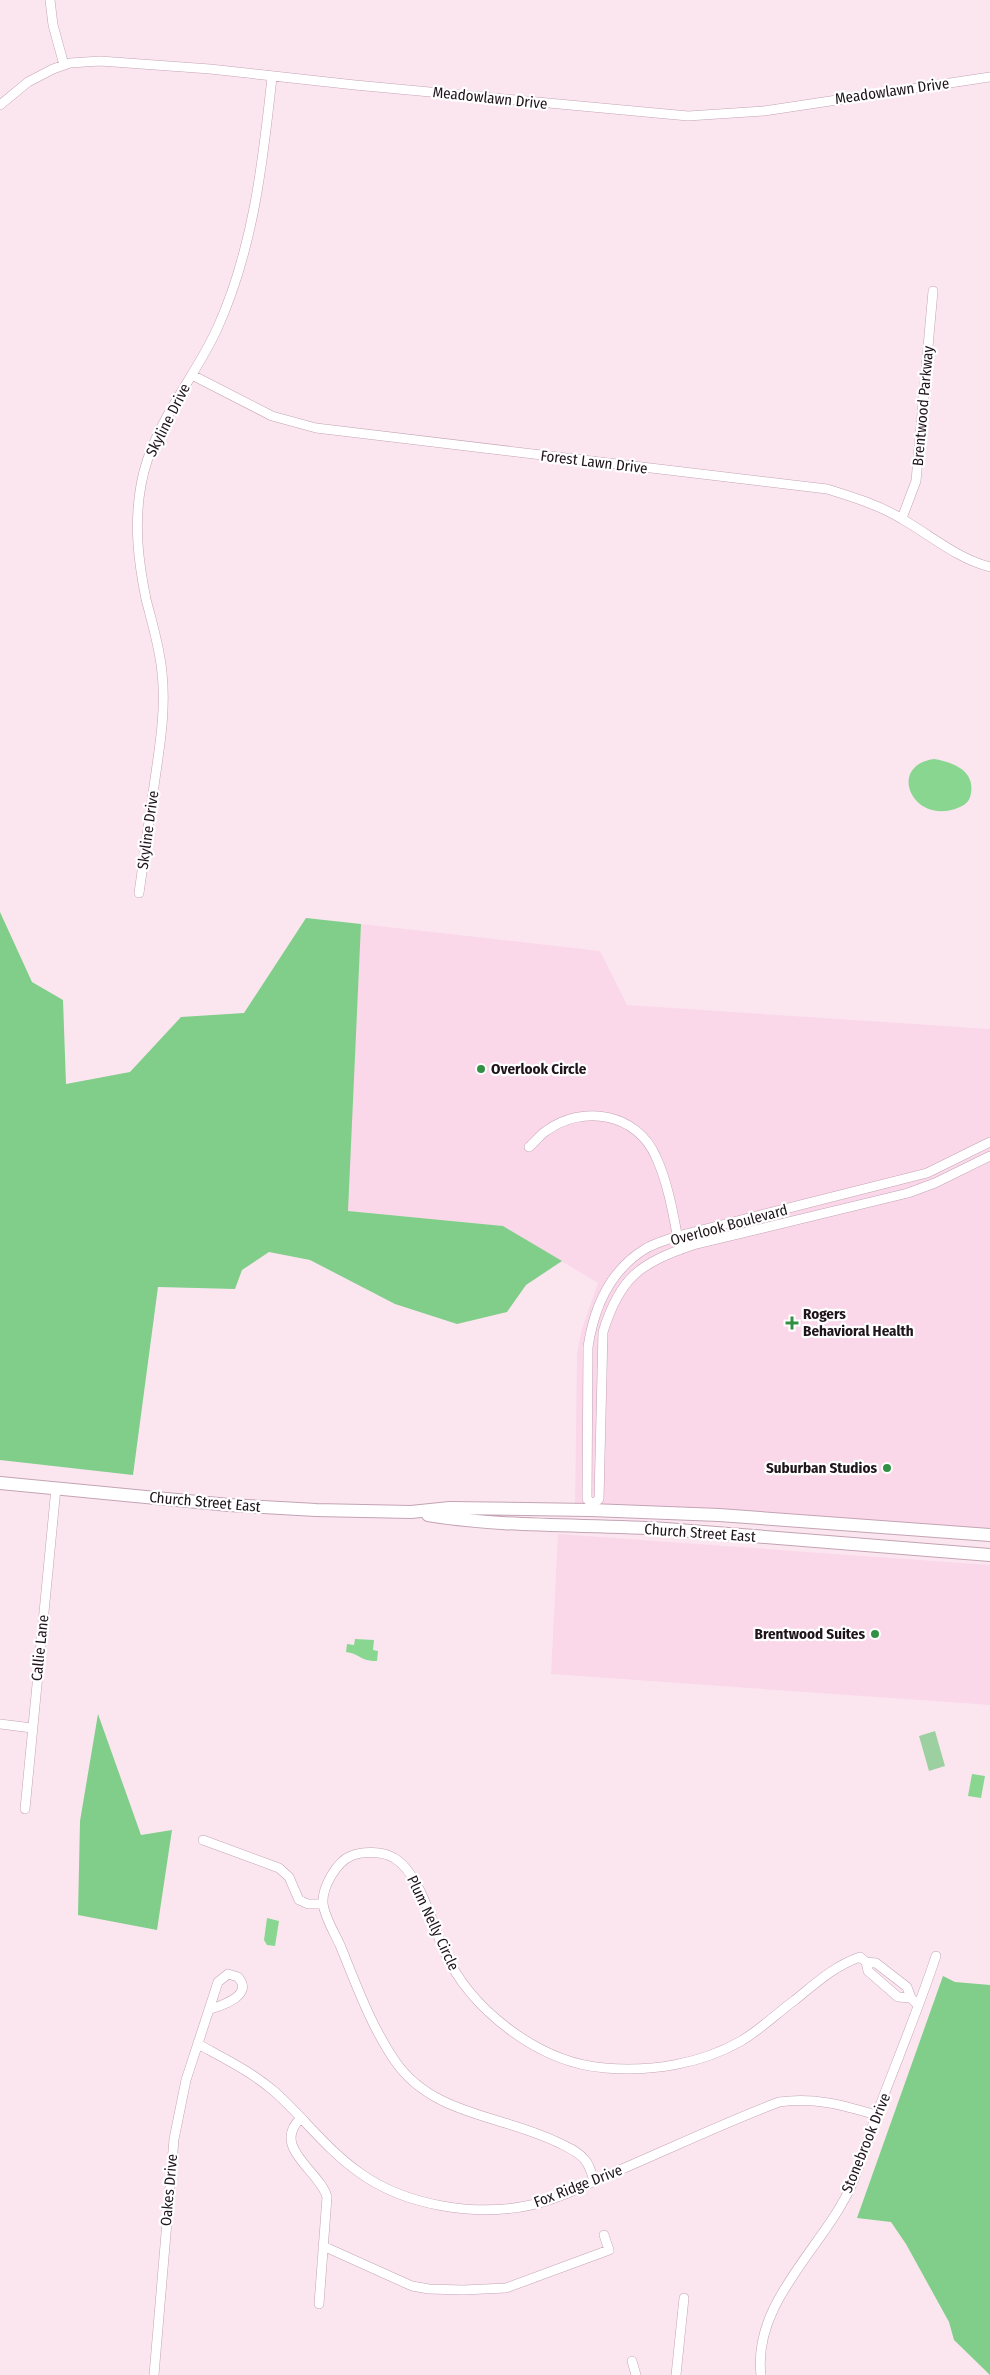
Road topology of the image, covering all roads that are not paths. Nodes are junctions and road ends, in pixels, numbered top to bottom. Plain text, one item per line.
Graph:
1 (50, 0) edge
2 (64, 65) junction
3 (272, 77) junction
4 (990, 77) edge
5 (0, 105) edge
6 (933, 291) dead end
7 (192, 374) junction
8 (902, 518) junction
9 (990, 567) edge
10 (139, 893) dead end
11 (990, 1142) edge
12 (530, 1147) dead end
13 (990, 1156) edge
14 (678, 1236) junction
15 (680, 1250) junction
16 (0, 1483) edge
17 (56, 1488) junction
18 (592, 1507) junction
19 (411, 1512) junction
20 (990, 1535) edge
21 (990, 1555) edge
22 (0, 1724) edge
23 (32, 1728) junction
24 (25, 1808) dead end
25 (203, 1840) dead end
26 (323, 1904) junction
27 (936, 1956) dead end
28 (914, 2001) junction
29 (210, 2009) dead end
30 (198, 2044) junction
31 (876, 2115) junction
32 (301, 2118) junction
33 (594, 2181) junction
34 (604, 2235) dead end
35 (323, 2246) junction
36 (684, 2298) dead end
37 (319, 2304) dead end
38 (632, 2361) dead end
39 (154, 2375) edge
40 (636, 2375) edge
41 (676, 2375) edge
42 (761, 2375) edge

1 - 2 street
2 - 3 street, Meadowlawn Drive
2 - 5 street, Meadowlawn Drive
3 - 4 street, Meadowlawn Drive
3 - 7 street, Skyline Drive
6 - 8 street, Brentwood Parkway
7 - 8 street, Forest Lawn Drive
7 - 10 street, Skyline Drive
8 - 9 street, Forest Lawn Drive
11 - 14 street, Overlook Boulevard
12 - 14 street
13 - 15 street, Overlook Boulevard
14 - 15 street
14 - 18 street, Overlook Boulevard
15 - 18 street, Overlook Boulevard
16 - 17 main road, Church Street East
17 - 19 main road, Church Street East
17 - 23 street, Callie Lane
18 - 19 main road, Church Street East
18 - 20 main road, Church Street East
19 - 21 main road, Church Street East
22 - 23 street
23 - 24 street, Callie Lane
25 - 26 street
26 - 28 street, Plum Nelly Circle
26 - 33 street
27 - 28 street, Stonebrook Drive
28 - 31 street, Stonebrook Drive
29 - 30 street, Oakes Drive
30 - 32 street, Fox Ridge Drive
30 - 39 street, Oakes Drive
31 - 33 street, Fox Ridge Drive
31 - 42 street, Stonebrook Drive
32 - 33 street, Fox Ridge Drive
32 - 35 street
34 - 35 street
35 - 37 street
36 - 41 street
38 - 40 street

